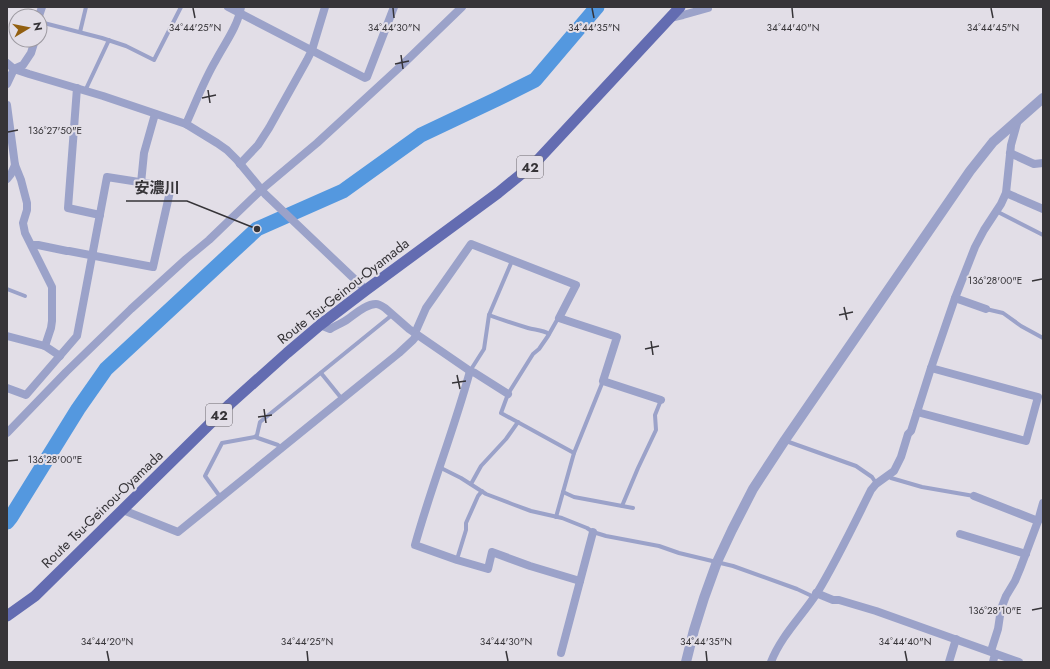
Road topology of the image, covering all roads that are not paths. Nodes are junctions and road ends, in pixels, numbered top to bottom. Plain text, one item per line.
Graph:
1 (86, 7) edge
2 (181, 7) edge
3 (228, 7) edge
4 (324, 7) edge
5 (394, 7) edge
6 (462, 7) edge
7 (680, 7) edge
8 (708, 8) edge
9 (240, 10) edge
10 (670, 18) junction
11 (48, 24) edge
12 (80, 32) junction
13 (108, 40) junction
14 (33, 48) edge
15 (312, 50) junction
16 (7, 63) edge
17 (14, 69) junction
18 (7, 84) edge
19 (77, 88) junction
20 (85, 91) junction
21 (1043, 98) edge
22 (7, 105) edge
23 (155, 114) junction
24 (1018, 119) junction
25 (186, 124) junction
26 (1010, 154) junction
27 (1043, 163) edge
28 (240, 164) junction
29 (15, 165) junction
30 (7, 179) edge
31 (141, 183) junction
32 (263, 192) junction
33 (1006, 193) junction
34 (1043, 209) edge
35 (996, 211) junction
36 (100, 215) junction
37 (1043, 235) edge
38 (32, 245) junction
39 (92, 256) junction
40 (512, 261) junction
41 (363, 287) junction
42 (7, 289) edge
43 (25, 296) dead end
44 (955, 298) junction
45 (986, 309) joint
46 (392, 315) junction
47 (489, 316) junction
48 (559, 318) junction
49 (320, 324) junction
50 (416, 334) junction
51 (549, 334) junction
52 (7, 336) edge
53 (1043, 338) edge
54 (45, 346) junction
55 (60, 356) junction
56 (931, 368) junction
57 (470, 371) junction
58 (320, 373) junction
59 (603, 381) junction
60 (7, 388) edge
61 (508, 394) junction
62 (1040, 396) edge
63 (342, 399) junction
64 (661, 400) joint
65 (917, 412) junction
66 (518, 422) junction
67 (7, 433) edge
68 (255, 438) junction
69 (785, 440) junction
70 (282, 448) junction
71 (574, 453) junction
72 (439, 467) junction
73 (888, 475) junction
74 (470, 484) junction
75 (876, 484) junction
76 (482, 491) junction
77 (563, 492) junction
78 (974, 496) joint
79 (221, 498) junction
80 (1043, 503) edge
81 (622, 506) junction
82 (632, 508) dead end
83 (123, 510) junction
84 (556, 517) junction
85 (1038, 521) junction
86 (593, 532) junction
87 (960, 534) dead end
88 (1026, 554) junction
89 (456, 559) junction
90 (717, 562) junction
91 (580, 581) junction
92 (815, 595) junction
93 (7, 616) edge
94 (956, 639) junction
95 (561, 653) dead end
96 (993, 656) edge
97 (686, 662) edge
98 (772, 662) edge
99 (950, 662) edge
100 (1019, 662) edge

1 - 12 lane
2 - 13 lane
3 - 9 street
4 - 15 street
5 - 15 street
6 - 32 street
7 - 10 main road, Route Tsu-Geinou-Oyamada / 42
8 - 10 street
9 - 15 street
9 - 25 street
10 - 41 main road, Route Tsu-Geinou-Oyamada / 42
11 - 12 lane
12 - 13 lane
13 - 20 lane
14 - 17 street
15 - 28 street
16 - 17 street
17 - 18 street
17 - 19 street
19 - 20 street
19 - 36 street
20 - 23 street
21 - 24 street
22 - 29 street
23 - 25 street
23 - 31 street
24 - 26 street
24 - 69 street
25 - 28 street
26 - 27 street
26 - 33 street
28 - 32 street
29 - 30 street
29 - 38 street
31 - 36 street
31 - 39 street
32 - 41 street
32 - 67 street
33 - 34 street
33 - 35 street
35 - 37 lane
35 - 44 street
36 - 39 street
38 - 39 street
38 - 54 street
39 - 55 street
40 - 47 lane
40 - 48 street
40 - 50 street
41 - 49 main road, Route Tsu-Geinou-Oyamada / 42
42 - 43 lane
44 - 45 street
44 - 56 street
45 - 53 lane
46 - 49 street
46 - 50 street
46 - 58 lane
47 - 51 lane
47 - 57 lane
48 - 51 lane
48 - 59 street
49 - 83 main road, Route Tsu-Geinou-Oyamada / 42
50 - 57 street
50 - 63 street
51 - 61 lane
52 - 54 street
54 - 55 street
55 - 60 street
56 - 62 street
56 - 65 street
57 - 61 street
57 - 72 street
58 - 63 lane
58 - 68 lane
59 - 64 street
59 - 71 lane
61 - 66 lane
62 - 65 street
63 - 70 street
64 - 81 lane
65 - 73 street
66 - 71 lane
66 - 74 lane
68 - 70 lane
68 - 79 lane
69 - 75 lane
69 - 90 street
70 - 79 street
71 - 77 lane
72 - 74 lane
72 - 89 street
73 - 75 street
73 - 78 lane
74 - 76 lane
75 - 92 street
76 - 84 lane
76 - 89 lane
77 - 81 lane
77 - 84 lane
78 - 85 street
79 - 83 street
80 - 85 street
81 - 82 lane
83 - 93 main road, Route Tsu-Geinou-Oyamada / 42
84 - 86 lane
85 - 88 street
86 - 90 lane
86 - 91 street
87 - 88 street
88 - 96 street
89 - 91 street
90 - 92 lane
90 - 97 street
91 - 95 street
92 - 94 street
92 - 98 street
94 - 96 street
94 - 99 street
96 - 100 street

